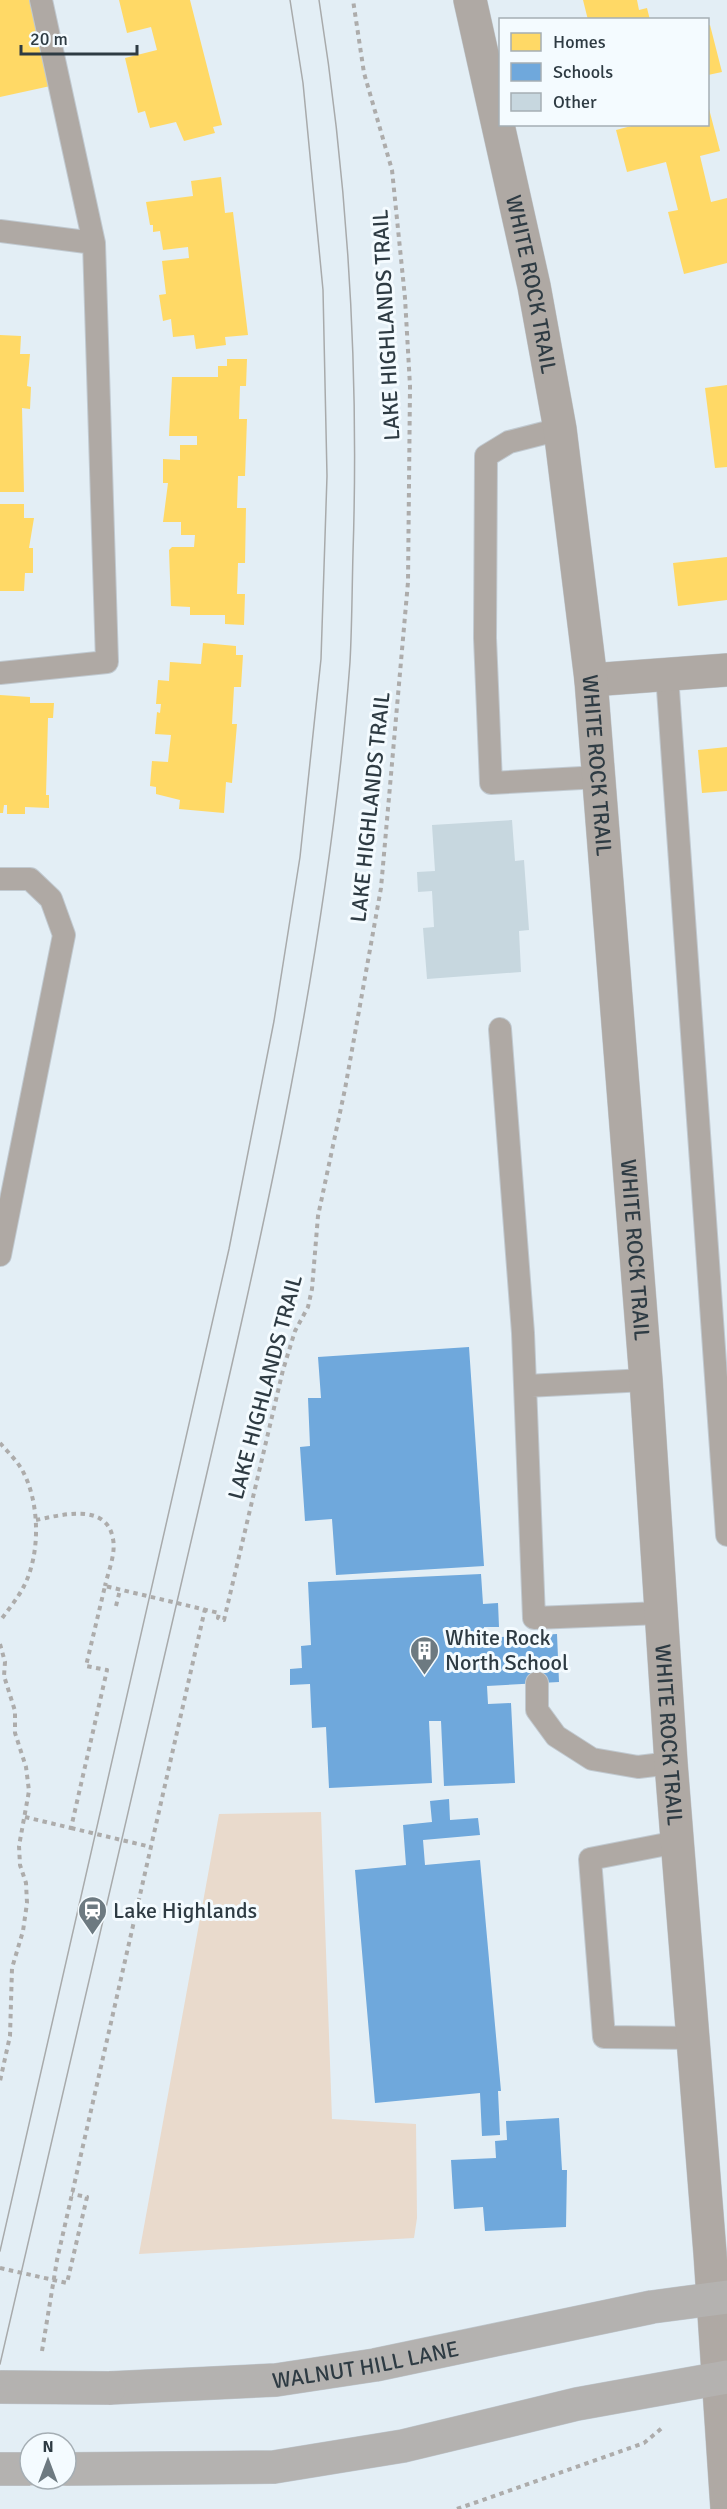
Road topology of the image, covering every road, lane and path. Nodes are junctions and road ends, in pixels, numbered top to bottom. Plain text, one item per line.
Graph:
1 (41, 0) edge
2 (353, 0) edge
3 (470, 0) edge
4 (0, 231) edge
5 (94, 243) junction
6 (560, 429) junction
7 (727, 670) edge
8 (0, 673) edge
9 (667, 675) junction
10 (591, 680) junction
11 (600, 777) junction
12 (0, 879) edge
13 (500, 1029) dead end
14 (0, 1255) edge
15 (646, 1380) junction
16 (526, 1386) junction
17 (0, 1443) edge
18 (36, 1520) junction
19 (727, 1535) edge
20 (105, 1586) junction
21 (120, 1590) junction
22 (116, 1606) dead end
23 (205, 1610) junction
24 (661, 1613) junction
25 (0, 1620) edge
26 (0, 1644) edge
27 (537, 1683) dead end
28 (671, 1764) junction
29 (24, 1817) junction
30 (71, 1828) junction
31 (677, 1842) junction
32 (151, 1848) junction
33 (693, 2038) junction
34 (0, 2081) edge
35 (72, 2194) junction
36 (0, 2268) edge
37 (53, 2280) junction
38 (720, 2298) edge
39 (723, 2377) edge
40 (0, 2387) edge
41 (663, 2428) dead end
42 (0, 2469) edge
43 (18, 2469) edge
44 (79, 2469) edge
45 (457, 2509) edge
46 (727, 2509) edge

1 - 5 lane
2 - 23 path, LAKE HIGHLANDS TRAIL
3 - 6 street, WHITE ROCK TRAIL
4 - 5 lane
5 - 8 lane
6 - 10 street, WHITE ROCK TRAIL
6 - 11 lane
7 - 9 street
9 - 10 street
9 - 19 lane
10 - 11 street, WHITE ROCK TRAIL
11 - 15 street, WHITE ROCK TRAIL
12 - 14 lane
13 - 16 lane
15 - 16 lane
15 - 24 street, WHITE ROCK TRAIL
16 - 24 lane
17 - 18 path
18 - 20 path
18 - 25 path
20 - 21 path
20 - 30 path
21 - 22 path
21 - 23 path
23 - 32 path
24 - 28 street, WHITE ROCK TRAIL
26 - 29 path
27 - 28 lane
28 - 31 street, WHITE ROCK TRAIL
29 - 30 path
29 - 34 path
30 - 32 path
31 - 33 street, WHITE ROCK TRAIL
31 - 33 lane
32 - 35 path
33 - 38 street, WHITE ROCK TRAIL
35 - 37 path
35 - 37 path
36 - 37 path
38 - 39 street, WHITE ROCK TRAIL
38 - 40 main road, WALNUT HILL LANE, bridge
39 - 44 main road
39 - 46 street, WHITE ROCK TRAIL
41 - 45 path
42 - 43 main road, bridge

